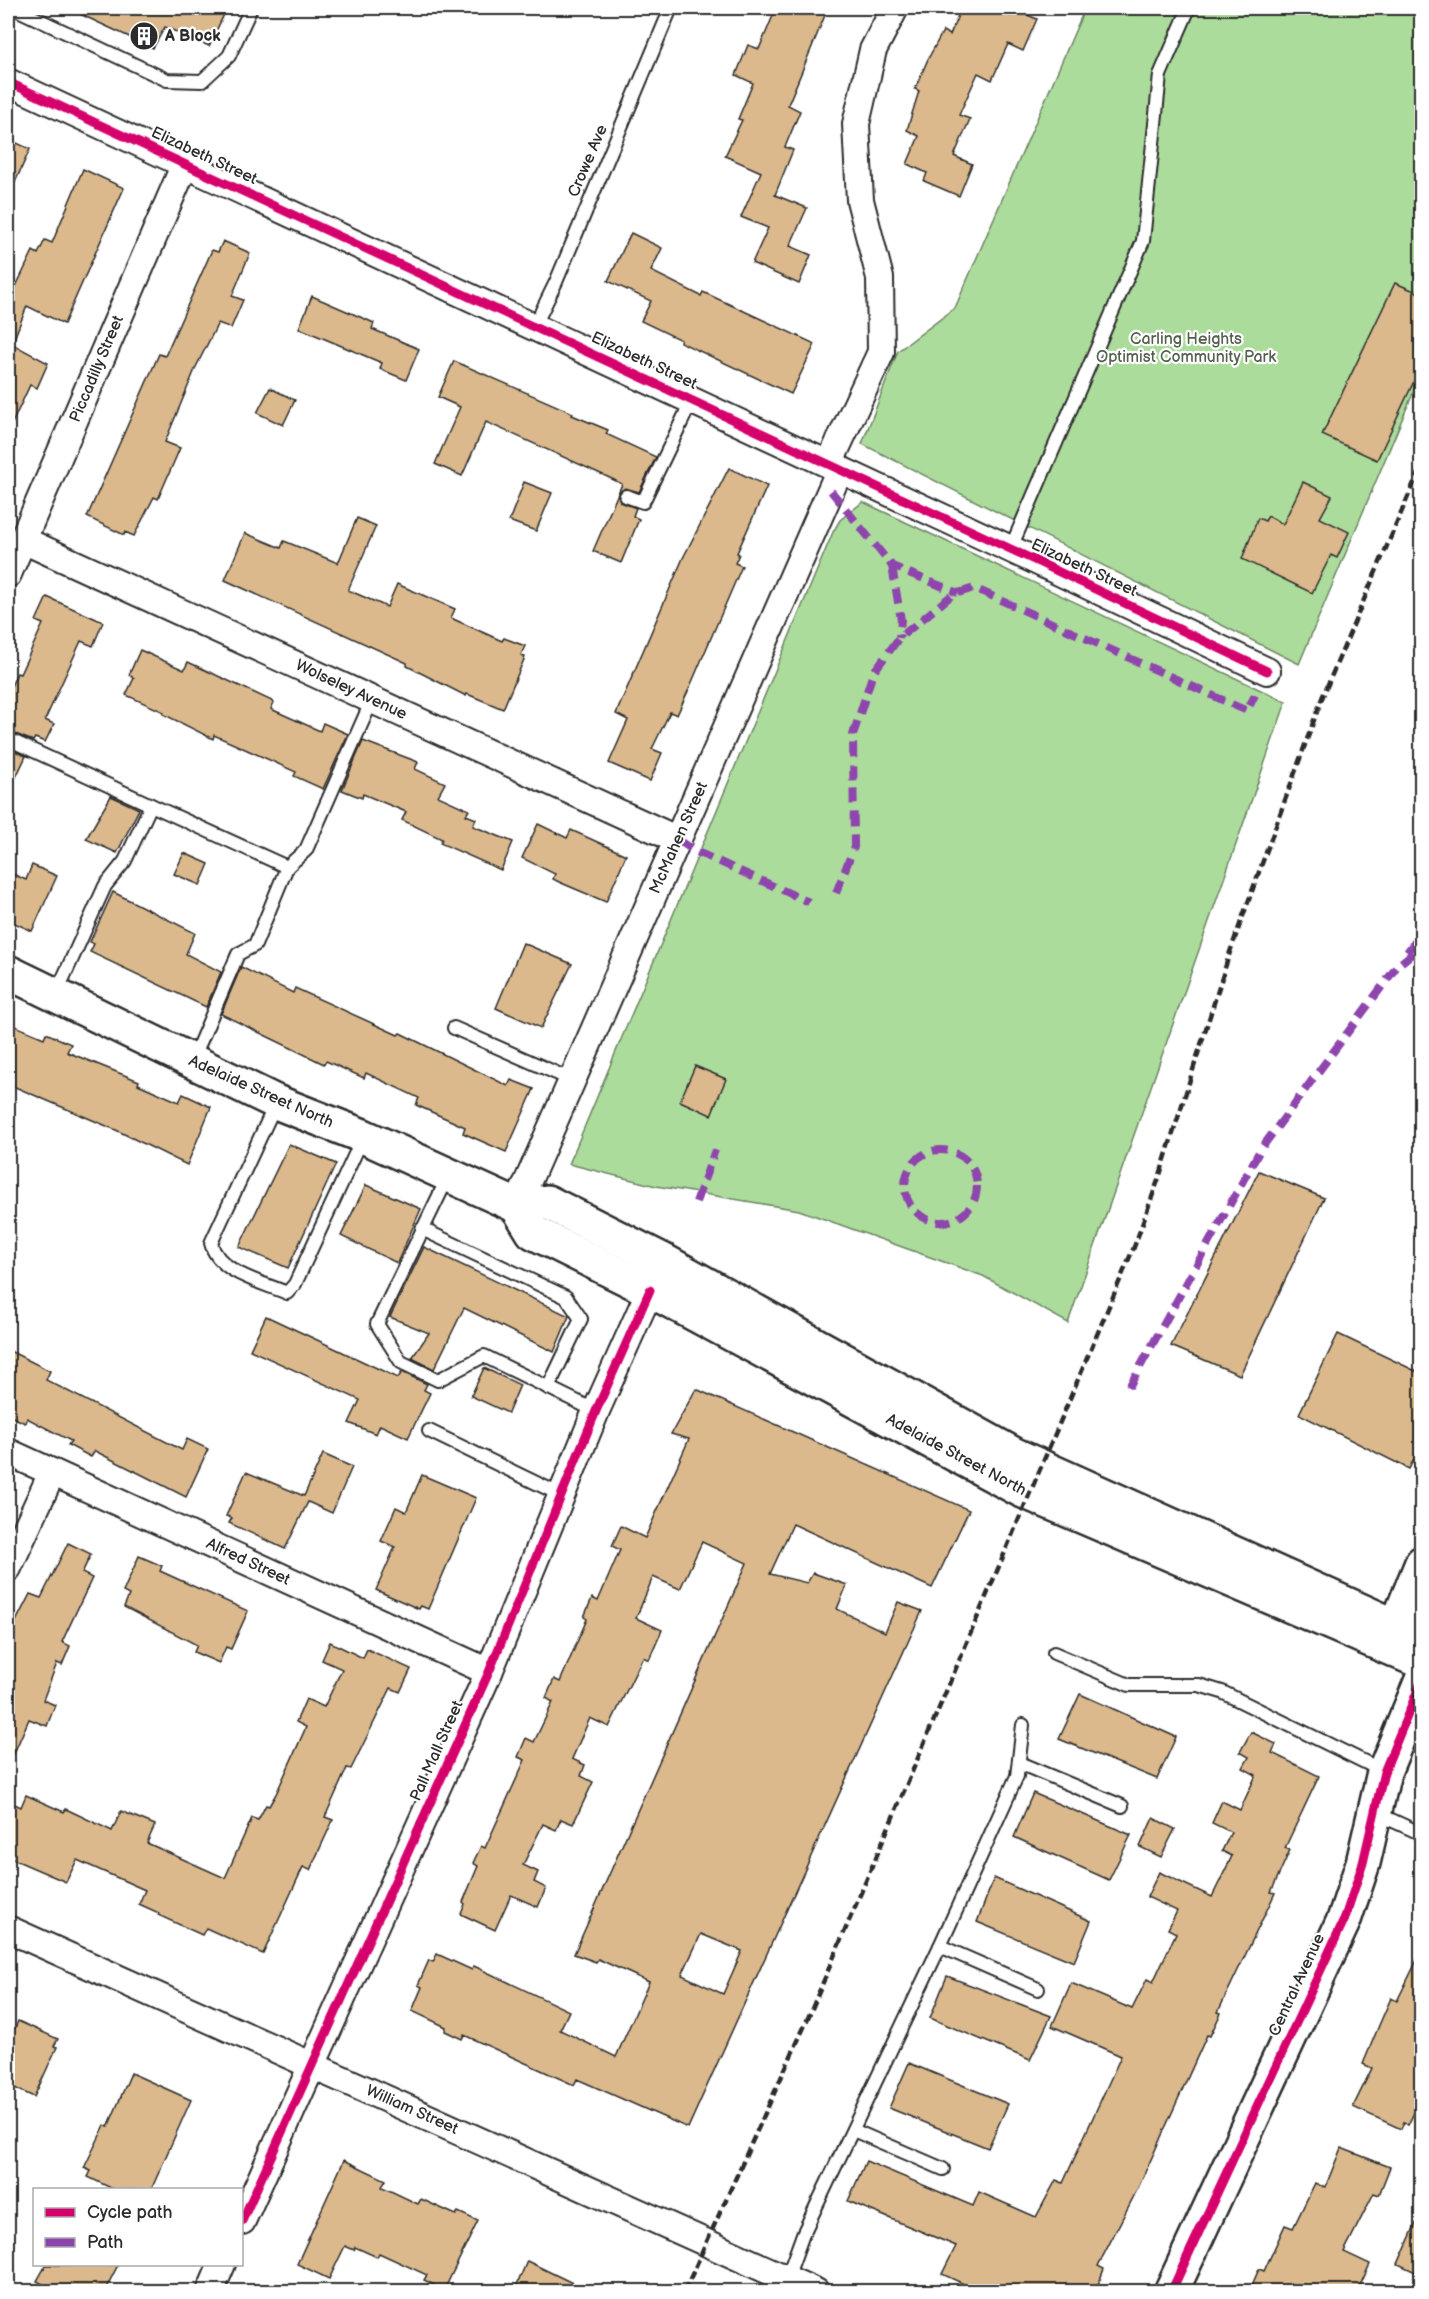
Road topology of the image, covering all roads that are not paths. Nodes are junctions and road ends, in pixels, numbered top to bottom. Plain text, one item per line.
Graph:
1 (14, 8) edge
2 (250, 8) edge
3 (671, 8) edge
4 (895, 8) edge
5 (1190, 8) edge
6 (8, 82) edge
7 (185, 164) junction
8 (534, 327) junction
9 (692, 400) junction
10 (835, 467) junction
11 (626, 496) dead end
12 (23, 540) junction
13 (1010, 550) junction
14 (8, 574) edge
15 (1267, 671) dead end
16 (372, 700) junction
17 (8, 739) edge
18 (150, 805) junction
19 (678, 840) junction
20 (287, 867) junction
21 (8, 972) edge
22 (55, 995) junction
23 (454, 1028) dead end
24 (192, 1062) junction
25 (572, 1080) junction
26 (276, 1102) junction
27 (363, 1136) junction
28 (450, 1173) junction
29 (518, 1206) junction
30 (422, 1229) junction
31 (650, 1290) junction
32 (548, 1388) junction
33 (596, 1411) junction
34 (429, 1431) dead end
35 (8, 1452) edge
36 (52, 1473) junction
37 (561, 1495) junction
38 (1422, 1563) edge
39 (8, 1568) edge
40 (1402, 1637) edge
41 (1054, 1653) dead end
42 (1422, 1662) edge
43 (489, 1672) junction
44 (1422, 1680) edge
45 (1023, 1725) dead end
46 (1019, 1763) junction
47 (1384, 1772) junction
48 (1122, 1806) dead end
49 (1375, 1812) junction
50 (1422, 1834) edge
51 (8, 1929) edge
52 (940, 1946) junction
53 (1038, 1989) dead end
54 (312, 2066) junction
55 (853, 2130) junction
56 (943, 2169) dead end
57 (243, 2219) edge
58 (222, 2266) edge
59 (788, 2278) junction
60 (210, 2292) edge
61 (816, 2292) edge
62 (1172, 2292) edge

1 - 2 lane
3 - 8 lane, Crowe Ave
4 - 10 street, McMahen Street
5 - 13 lane
6 - 7 street, Elizabeth Street
7 - 8 street, Elizabeth Street
7 - 12 street, Piccadilly Street
8 - 9 street, Elizabeth Street
9 - 10 street, Elizabeth Street
9 - 11 lane
10 - 13 street, Elizabeth Street
10 - 19 street, McMahen Street
12 - 14 street, Piccadilly Street
12 - 16 street, Wolseley Avenue
13 - 15 street, Elizabeth Street
16 - 19 street, Wolseley Avenue
16 - 20 lane
17 - 18 lane
18 - 20 lane
18 - 22 lane
19 - 25 street, McMahen Street
20 - 24 lane
21 - 22 main road, Adelaide Street North
22 - 24 main road, Adelaide Street North
23 - 25 lane
24 - 26 main road, Adelaide Street North
25 - 29 street, McMahen Street
26 - 27 main road, Adelaide Street North
26 - 27 lane
27 - 28 main road, Adelaide Street North
28 - 29 main road, Adelaide Street North
28 - 30 lane
29 - 31 main road, Adelaide Street North
29 - 40 main road, Adelaide Street North
30 - 32 lane
30 - 32 lane
31 - 33 street, Pall Mall Street
31 - 40 main road, Adelaide Street North
32 - 33 lane
33 - 37 street, Pall Mall Street
34 - 37 lane
35 - 36 street, Alfred Street
36 - 39 street
36 - 43 street, Alfred Street
37 - 43 street, Pall Mall Street
38 - 40 main road
40 - 42 main road, Adelaide Street North
41 - 47 lane
43 - 54 street, Pall Mall Street
44 - 47 main road, Central Avenue
45 - 46 lane
46 - 48 lane
46 - 52 lane
47 - 49 main road, Central Avenue
49 - 50 lane
49 - 62 main road, Central Avenue
51 - 54 street, William Street
52 - 53 lane
52 - 55 lane
54 - 57 street, Pall Mall Street
54 - 59 street, William Street
55 - 56 lane
55 - 59 lane
58 - 60 street
59 - 61 street, William Street

